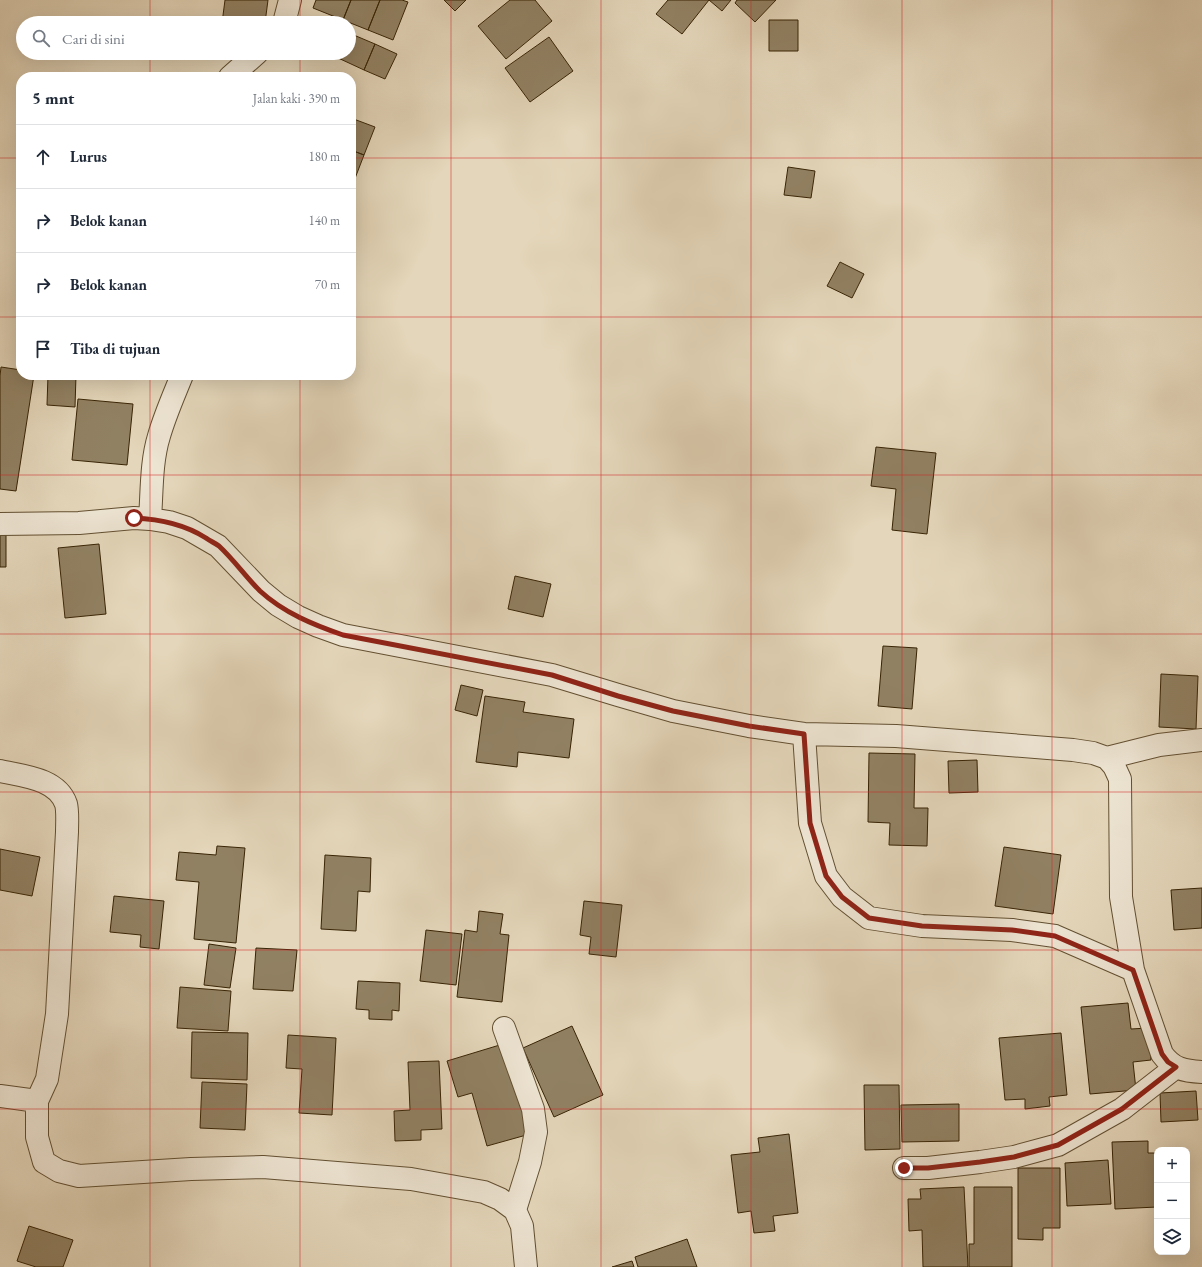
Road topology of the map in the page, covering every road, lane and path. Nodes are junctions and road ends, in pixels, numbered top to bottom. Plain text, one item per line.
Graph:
1 (290, 0) edge
2 (286, 16) edge
3 (249, 60) edge
4 (236, 72) edge
5 (180, 380) edge
6 (150, 518) junction
7 (0, 524) edge
8 (804, 734) junction
9 (1202, 740) edge
10 (1107, 758) junction
11 (0, 771) edge
12 (1133, 970) junction
13 (504, 1028) dead end
14 (1176, 1067) junction
15 (1202, 1072) edge
16 (0, 1096) edge
17 (36, 1101) junction
18 (904, 1168) dead end
19 (515, 1210) junction
20 (526, 1267) edge

1 - 2 street
3 - 4 street
5 - 6 street
6 - 7 street
6 - 8 street
8 - 10 street
8 - 12 street
9 - 10 street
10 - 12 street
11 - 17 street
12 - 14 street
13 - 19 street
14 - 15 street
14 - 18 street
16 - 17 street
17 - 19 street
19 - 20 street

